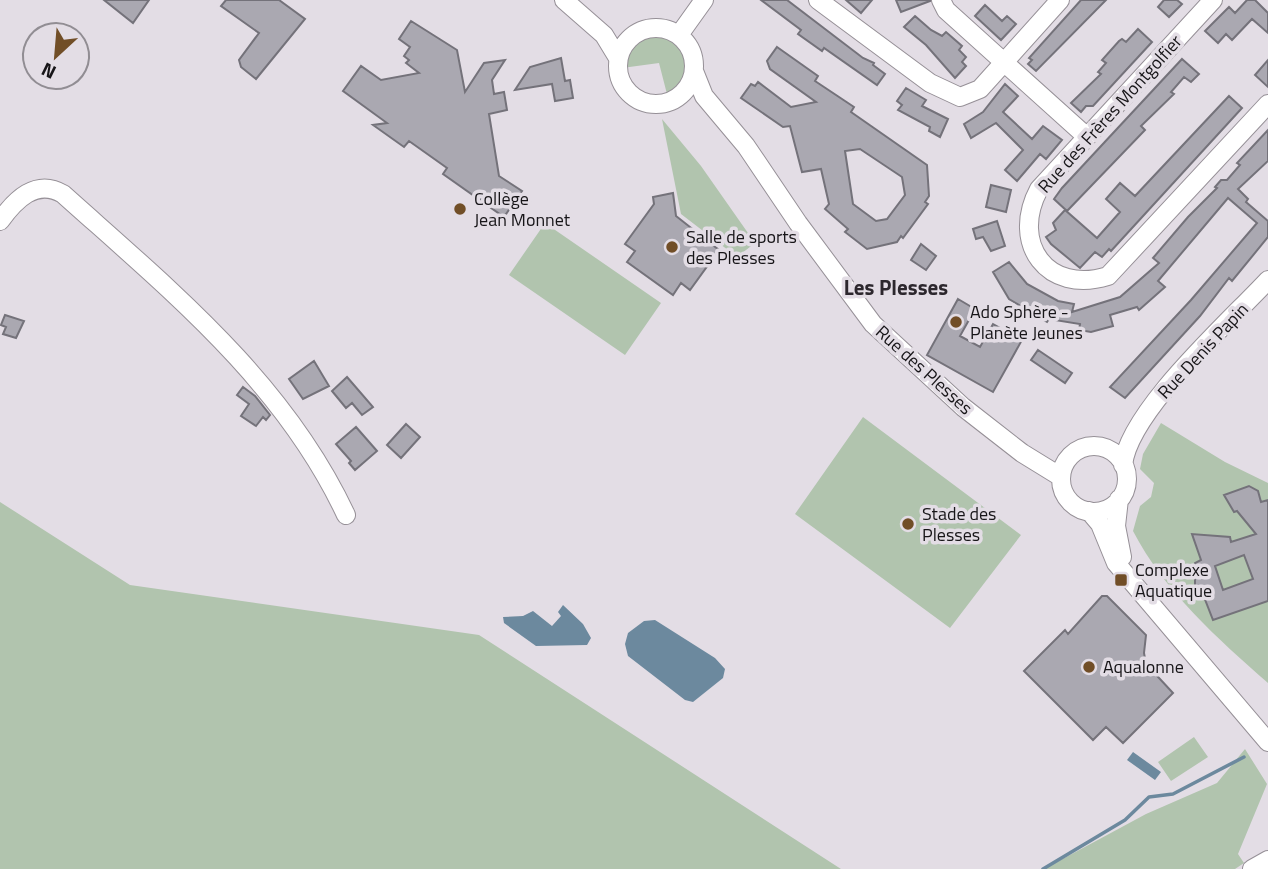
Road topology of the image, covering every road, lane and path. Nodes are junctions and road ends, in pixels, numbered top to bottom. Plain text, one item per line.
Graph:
1 (564, 0) edge
2 (704, 0) edge
3 (818, 0) edge
4 (941, 0) edge
5 (1060, 0) edge
6 (1213, 0) edge
7 (585, 15) junction
8 (635, 33) junction
9 (679, 35) junction
10 (618, 58) junction
11 (1004, 62) junction
12 (694, 71) junction
13 (675, 99) junction
14 (1268, 104) edge
15 (725, 121) junction
16 (1087, 137) junction
17 (0, 220) edge
18 (1268, 280) edge
19 (1139, 423) junction
20 (1008, 440) junction
21 (1103, 447) junction
22 (1069, 457) junction
23 (1123, 465) junction
24 (1061, 477) junction
25 (1119, 499) junction
26 (1089, 511) junction
27 (346, 515) dead end
28 (1127, 574) junction
29 (1268, 742) edge
30 (1268, 860) edge
31 (1252, 869) edge

1 - 7 street
2 - 9 street
3 - 11 street
4 - 11 street
5 - 11 street
6 - 16 street, Rue des Frères Montgolfier
7 - 8 street
7 - 10 street
8 - 9 street
8 - 10 street
9 - 12 street
10 - 13 street
11 - 16 street
12 - 13 street
12 - 15 street, Rue des Plesses
13 - 15 street, Rue des Plesses
14 - 16 street, Rue des Frères Montgolfier
15 - 20 street, Rue des Plesses
17 - 27 street
18 - 19 street, Rue Denis Papin
19 - 21 street, Rue Denis Papin
19 - 23 street, Rue Denis Papin
20 - 22 street, Rue des Plesses
20 - 24 street, Rue des Plesses
21 - 22 street
21 - 23 street
22 - 24 street
23 - 25 street
24 - 26 street
25 - 26 street
25 - 28 street
26 - 28 street
28 - 29 street
30 - 31 street

